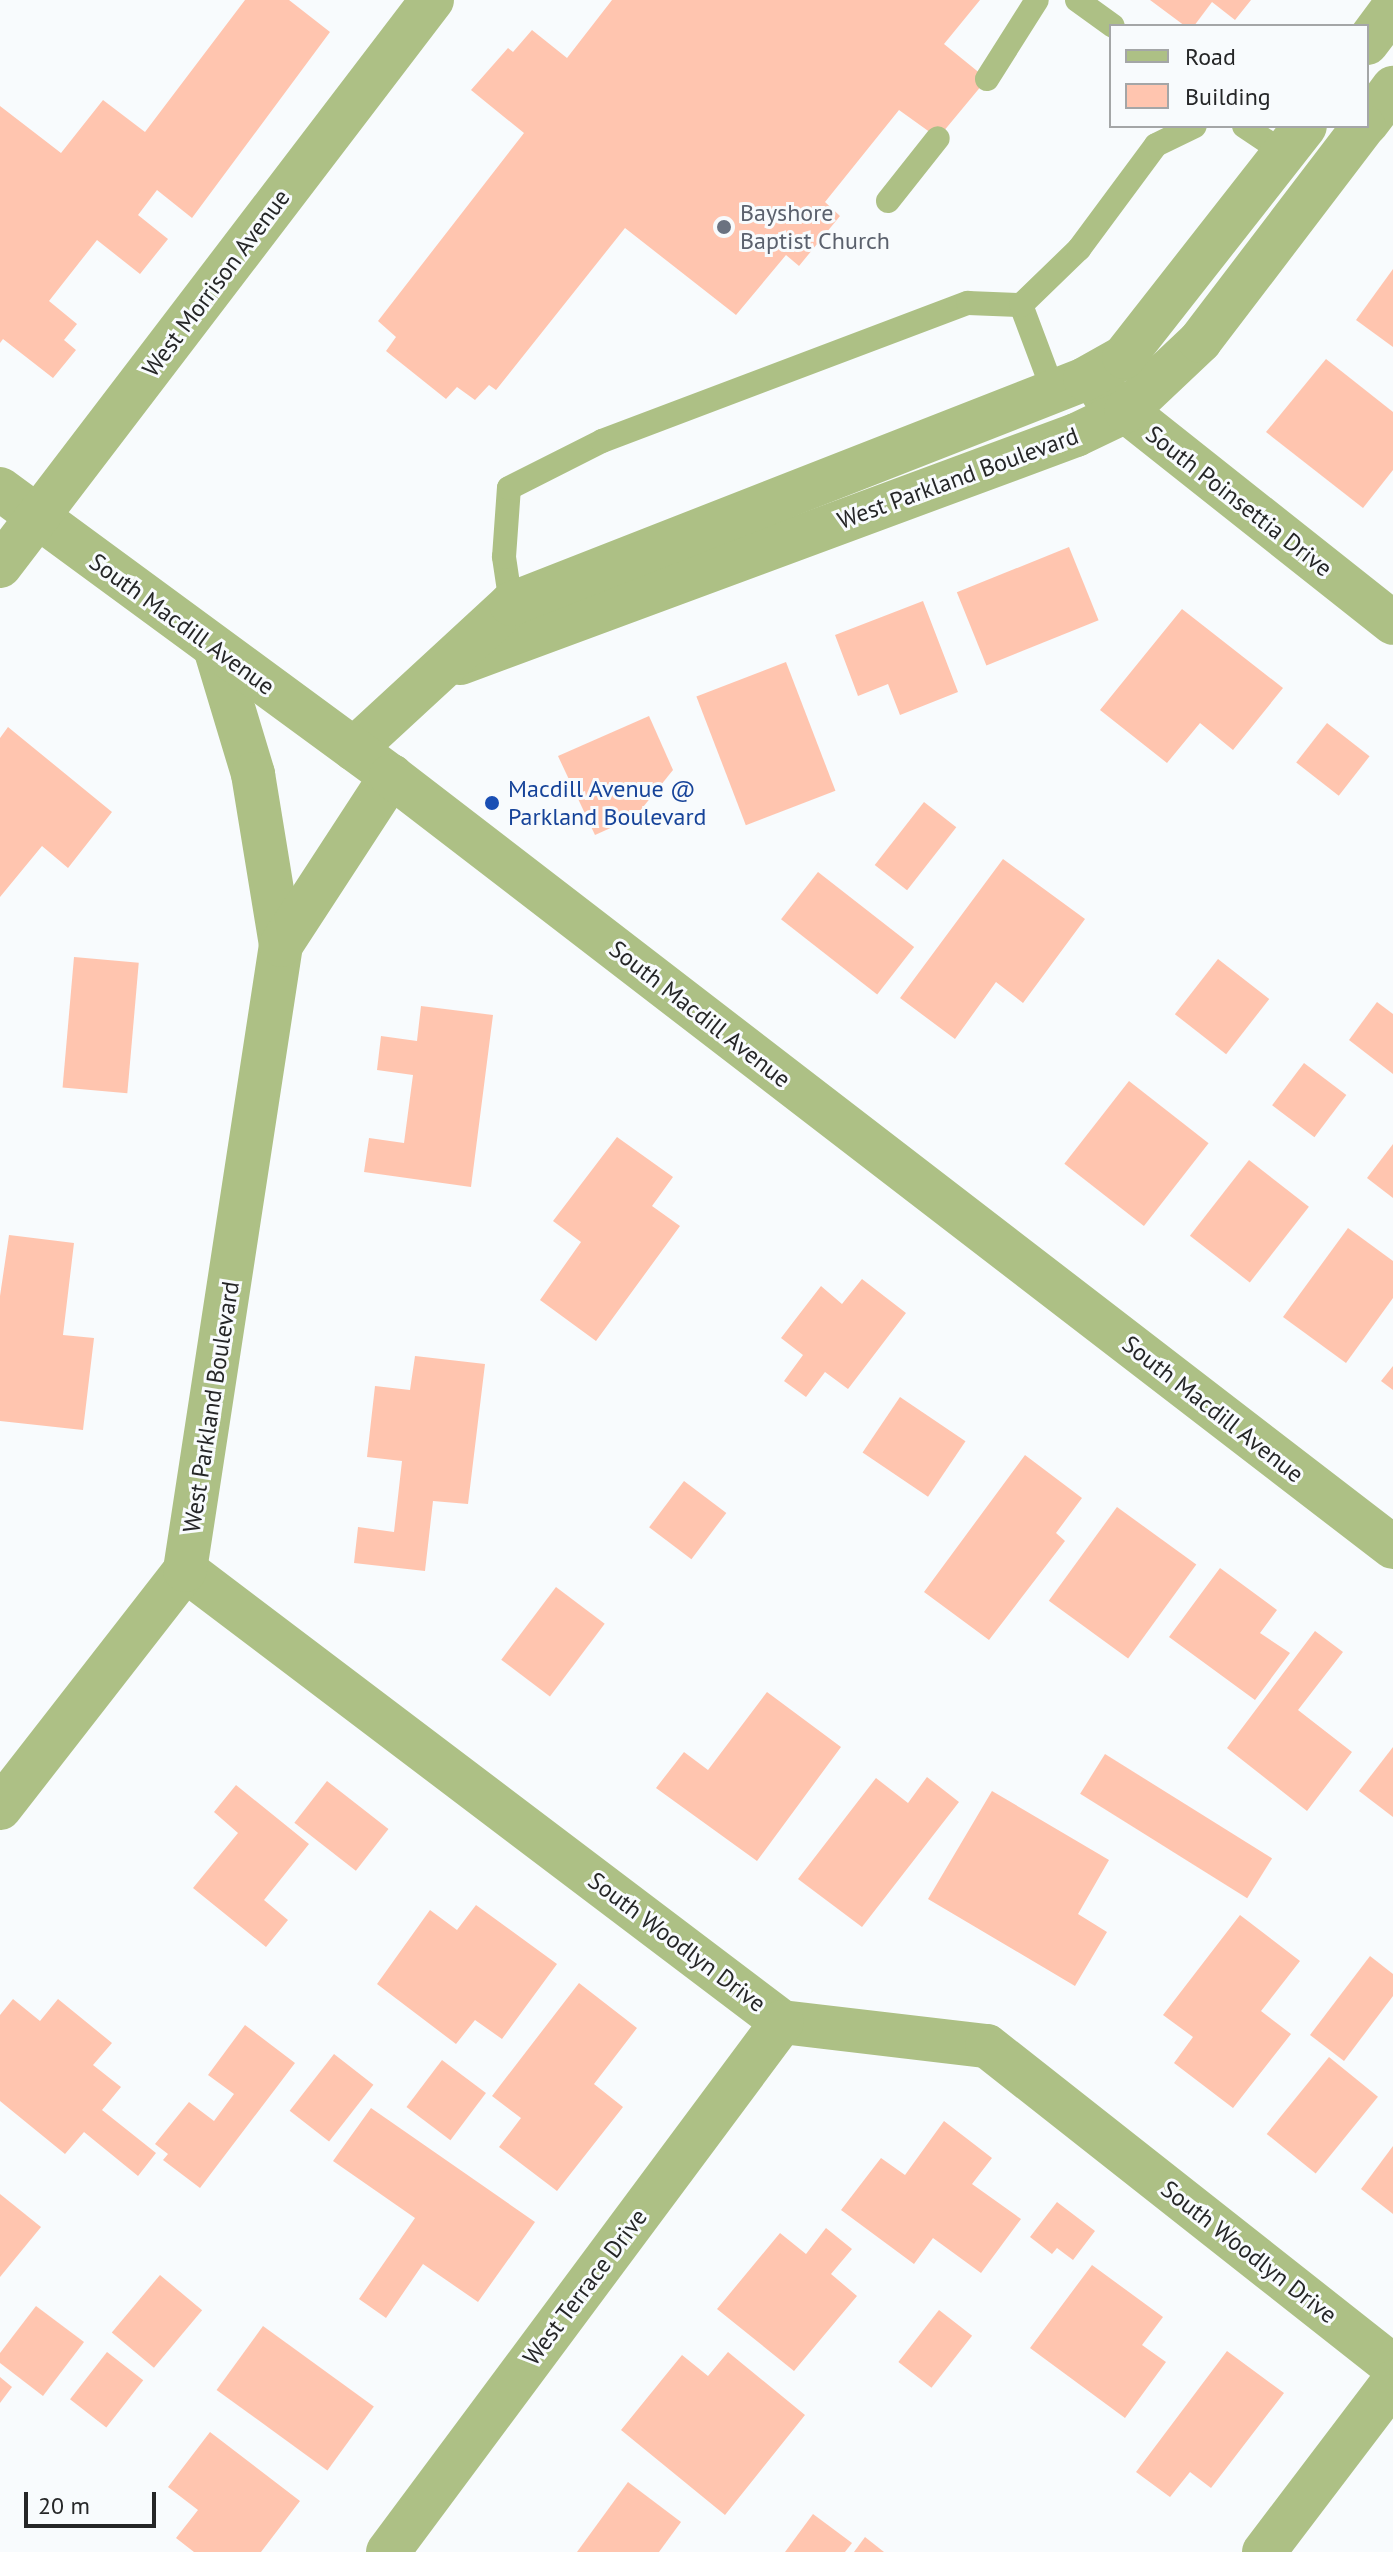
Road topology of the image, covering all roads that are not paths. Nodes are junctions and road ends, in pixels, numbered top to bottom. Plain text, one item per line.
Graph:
1 (432, 0) edge
2 (1037, 0) edge
3 (1077, 0) edge
4 (1393, 8) edge
5 (1110, 24) edge
6 (1369, 40) edge
7 (987, 79) dead end
8 (1393, 88) edge
9 (1369, 120) edge
10 (1191, 128) edge
11 (1251, 128) edge
12 (1363, 128) edge
13 (938, 138) dead end
14 (1294, 140) edge
15 (888, 201) dead end
16 (1021, 305) junction
17 (1069, 384) junction
18 (1126, 411) junction
19 (0, 489) edge
20 (37, 519) junction
21 (0, 566) edge
22 (511, 604) junction
23 (1393, 623) edge
24 (215, 648) junction
25 (439, 671) junction
26 (354, 749) junction
27 (391, 776) junction
28 (281, 945) junction
29 (1393, 1547) edge
30 (185, 1570) junction
31 (0, 1808) edge
32 (782, 2022) junction
33 (1393, 2366) edge
34 (1393, 2382) edge
35 (388, 2552) edge
36 (1264, 2552) edge

1 - 20 street, West Morrison Avenue
2 - 7 lane
3 - 5 lane
4 - 6 street
8 - 9 street, West Parkland Boulevard
10 - 16 lane
11 - 14 lane
12 - 18 street, West Parkland Boulevard
13 - 15 lane
14 - 17 street, West Parkland Boulevard
16 - 17 lane
16 - 22 lane
17 - 18 street, South Poinsettia Drive
17 - 22 street, West Parkland Boulevard
18 - 23 street, South Poinsettia Drive
18 - 25 street, West Parkland Boulevard
19 - 20 street, South Macdill Avenue
20 - 21 street, West Morrison Avenue
20 - 24 street, South Macdill Avenue
22 - 25 street, West Parkland Boulevard
24 - 26 street, South Macdill Avenue
24 - 28 street, West Parkland Boulevard
25 - 26 street, West Parkland Boulevard
26 - 27 street, South Macdill Avenue
27 - 28 street, West Parkland Boulevard
27 - 29 street, South Macdill Avenue
28 - 30 street, West Parkland Boulevard
30 - 31 street, West Parkland Boulevard
30 - 32 street, South Woodlyn Drive
32 - 33 street, South Woodlyn Drive
32 - 35 street, West Terrace Drive
34 - 36 street

